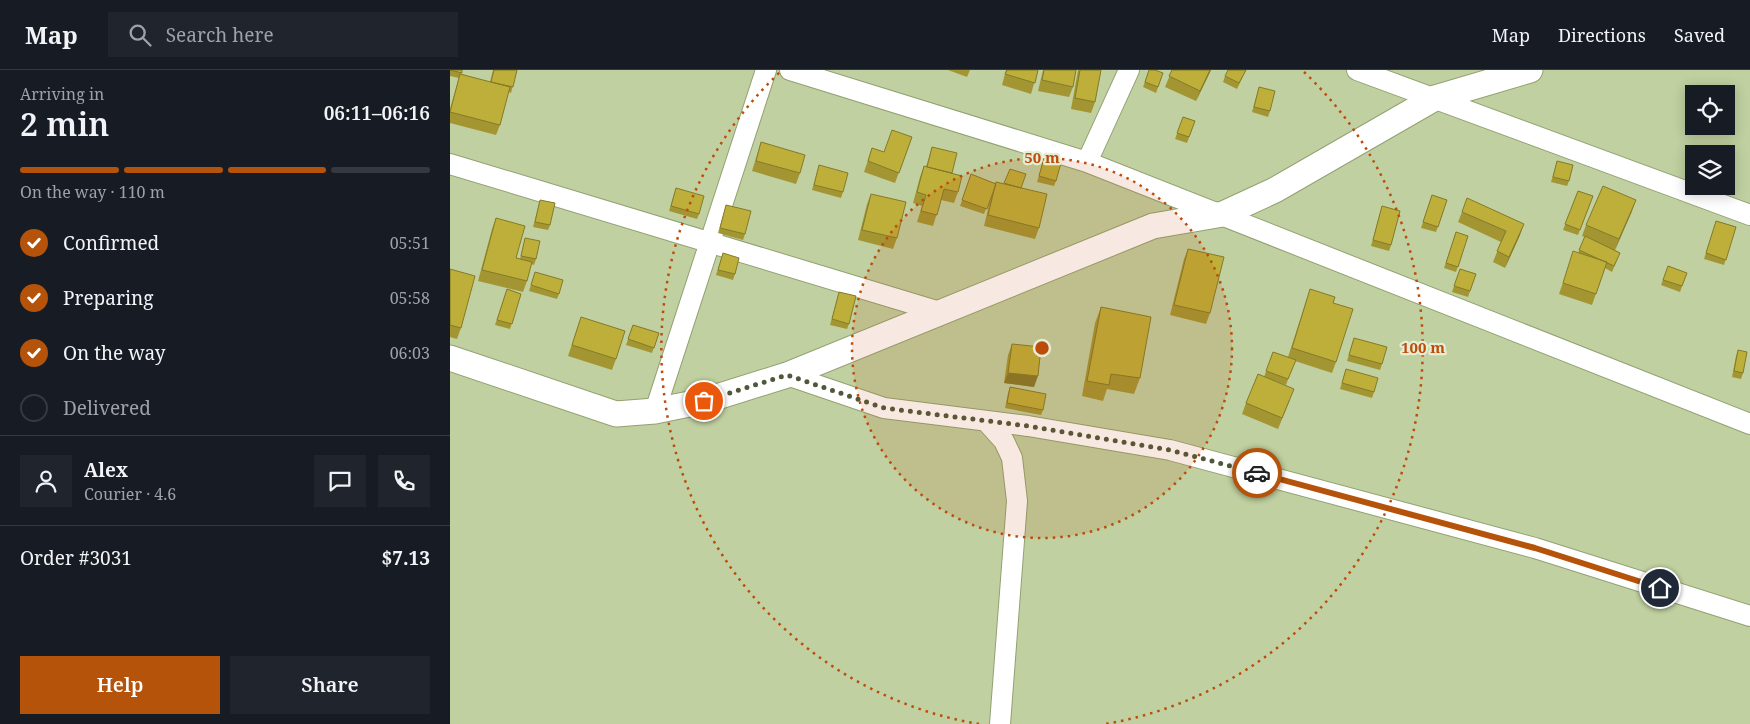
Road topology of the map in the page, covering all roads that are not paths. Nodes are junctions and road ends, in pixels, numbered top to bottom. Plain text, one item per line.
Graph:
1 (766, 70) edge
2 (790, 70) edge
3 (1129, 70) edge
4 (1357, 70) edge
5 (1530, 70) edge
6 (1435, 98) junction
7 (1088, 162) junction
8 (450, 164) edge
9 (1223, 214) junction
10 (1750, 215) edge
11 (710, 241) junction
12 (940, 312) junction
13 (450, 358) edge
14 (787, 375) junction
15 (655, 411) junction
16 (986, 421) junction
17 (1750, 424) edge
18 (1750, 616) edge
19 (1000, 724) edge

1 - 11 street
2 - 7 street
3 - 7 street
4 - 6 street
5 - 6 street
6 - 9 street
6 - 10 street
7 - 9 street
8 - 11 street
9 - 12 street
9 - 17 street
11 - 12 street
11 - 15 street
12 - 14 street
13 - 15 street
14 - 15 street
14 - 16 street
16 - 18 street
16 - 19 street

